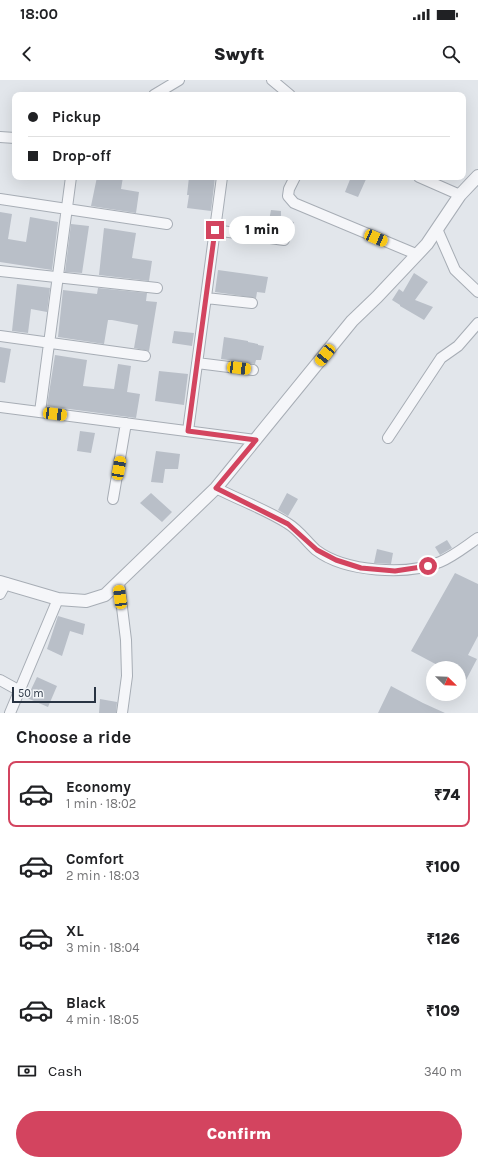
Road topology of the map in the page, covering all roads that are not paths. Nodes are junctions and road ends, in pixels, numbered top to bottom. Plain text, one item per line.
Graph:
1 (179, 80) edge
2 (272, 80) edge
3 (160, 92) edge
4 (286, 92) edge
5 (0, 137) edge
6 (12, 138) edge
7 (478, 176) edge
8 (71, 180) edge
9 (222, 180) edge
10 (294, 180) edge
11 (425, 180) edge
12 (460, 196) junction
13 (0, 199) edge
14 (67, 208) junction
15 (167, 224) dead end
16 (437, 229) junction
17 (215, 230) junction
18 (284, 240) dead end
19 (416, 254) junction
20 (0, 271) edge
21 (58, 277) junction
22 (157, 288) dead end
23 (478, 292) edge
24 (206, 298) junction
25 (252, 303) dead end
26 (478, 323) edge
27 (0, 336) edge
28 (49, 343) junction
29 (145, 356) dead end
30 (197, 363) junction
31 (253, 370) dead end
32 (0, 407) edge
33 (40, 412) junction
34 (131, 424) junction
35 (188, 431) junction
36 (388, 438) dead end
37 (256, 440) junction
38 (216, 488) junction
39 (113, 499) dead end
40 (478, 538) edge
41 (3, 582) edge
42 (118, 583) junction
43 (0, 594) edge
44 (58, 599) junction
45 (0, 680) edge
46 (20, 691) junction
47 (10, 713) edge
48 (122, 713) edge

1 - 3 street
2 - 4 street
5 - 6 street
7 - 12 street
8 - 14 street
9 - 17 street
10 - 19 street
11 - 12 street
12 - 16 street
13 - 14 street
14 - 15 street
14 - 21 street
16 - 19 street
16 - 23 street
17 - 18 street
17 - 24 street
19 - 37 street
20 - 21 street
21 - 22 street
21 - 28 street
24 - 25 street
24 - 30 street
26 - 36 street
27 - 28 street
28 - 29 street
28 - 33 street
30 - 31 street
30 - 35 street
32 - 33 street
33 - 34 street
34 - 35 street
34 - 39 street
35 - 37 street
37 - 38 street
38 - 40 street
38 - 42 street
41 - 43 street
41 - 44 street
42 - 44 street
42 - 48 street
44 - 46 street
45 - 46 street
46 - 47 street

